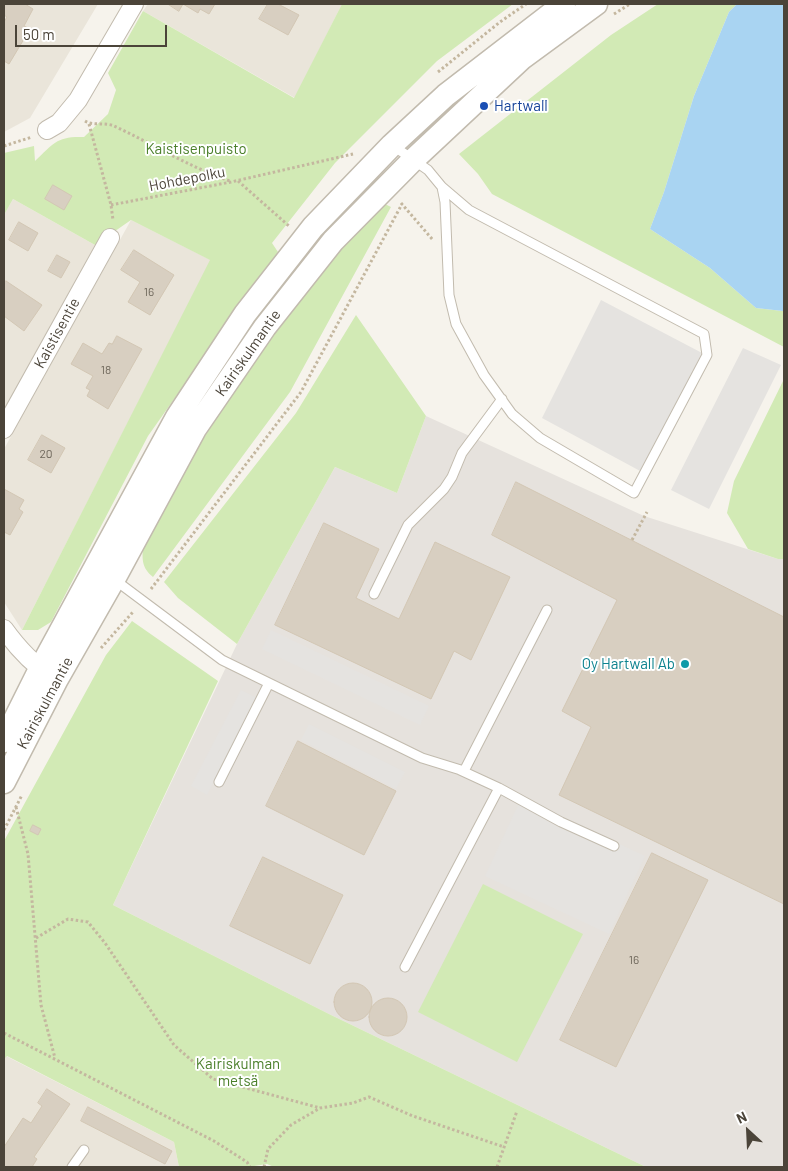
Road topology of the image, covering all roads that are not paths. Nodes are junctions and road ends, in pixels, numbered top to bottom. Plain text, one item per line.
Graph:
1 (134, 4) edge
2 (564, 4) edge
3 (601, 11) edge
4 (47, 130) road end
5 (392, 145) junction
6 (413, 160) junction
7 (442, 187) junction
8 (110, 238) dead end
9 (502, 400) junction
10 (4, 429) edge
11 (105, 573) junction
12 (374, 594) dead end
13 (547, 610) dead end
14 (4, 630) edge
15 (48, 674) junction
16 (269, 683) junction
17 (4, 741) edge
18 (460, 770) junction
19 (4, 782) edge
20 (220, 782) dead end
21 (499, 788) junction
22 (614, 846) dead end
23 (404, 967) dead end
24 (84, 1150) dead end
25 (72, 1167) edge

1 - 4 street
2 - 5 street, Kairiskulmantie
3 - 6 street, Kairiskulmantie
5 - 6 lane
5 - 11 street, Kairiskulmantie
6 - 7 lane
6 - 11 street, Kairiskulmantie
7 - 9 lane
7 - 9 lane
8 - 10 street, Kaistisentie
9 - 12 lane
11 - 15 street, Kairiskulmantie
11 - 16 lane
13 - 18 lane
14 - 15 street
15 - 17 street, Kairiskulmantie
15 - 19 street, Kairiskulmantie
16 - 18 lane
16 - 20 lane
18 - 21 lane
21 - 22 lane
21 - 23 lane
24 - 25 lane

